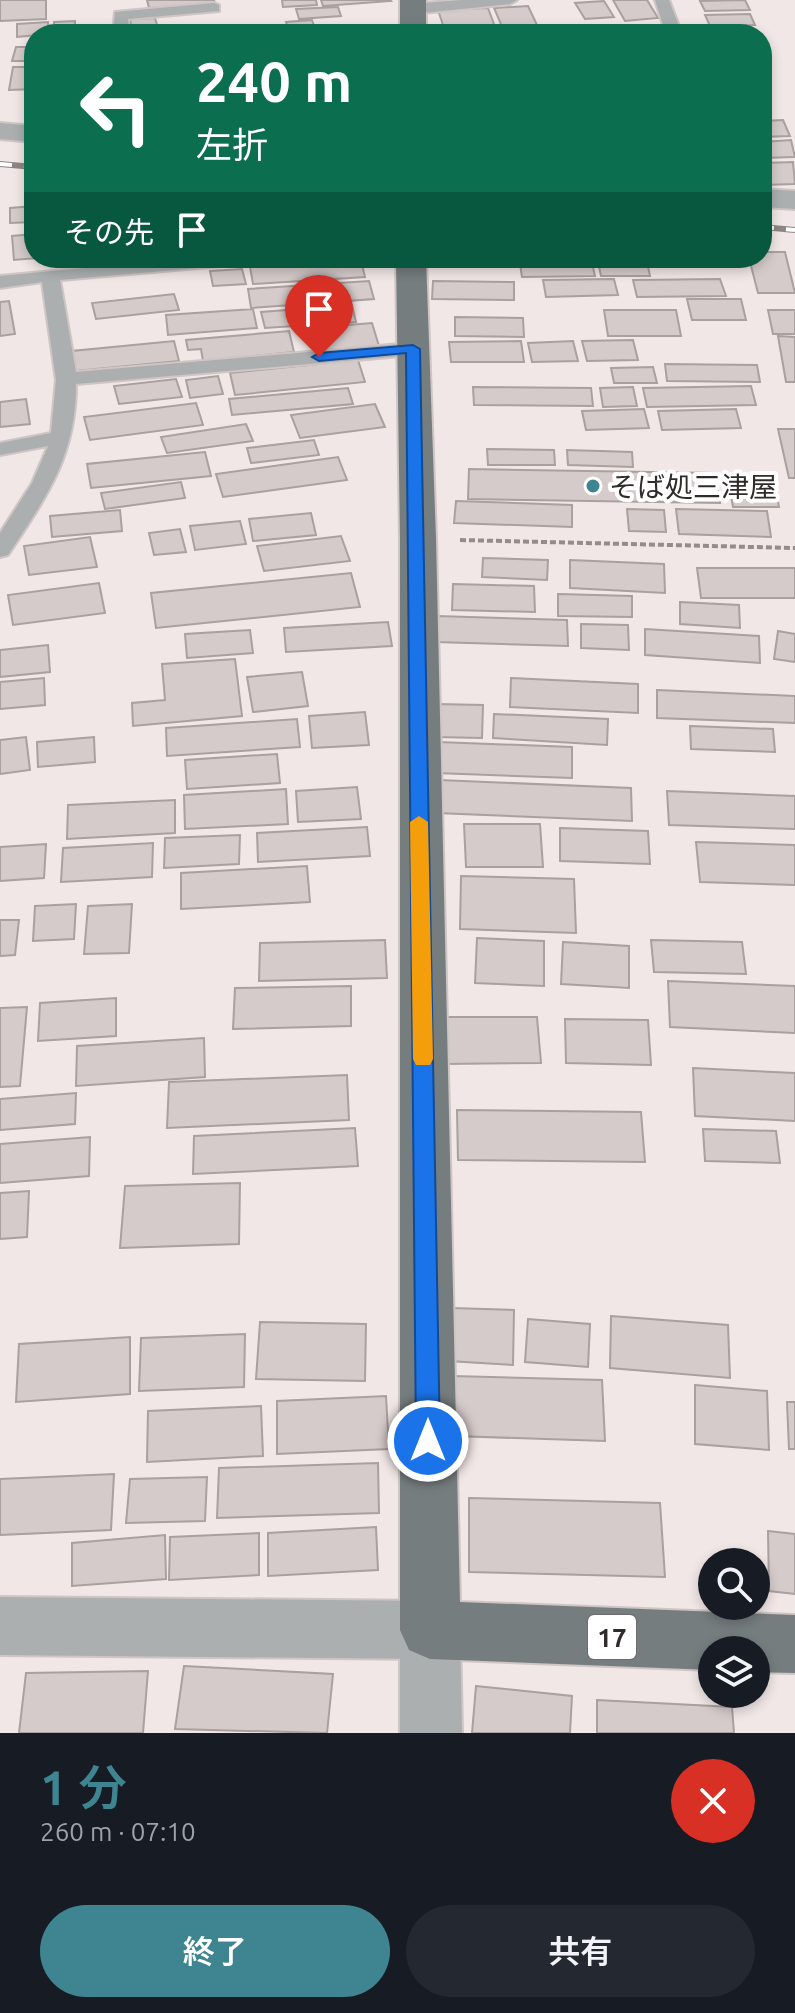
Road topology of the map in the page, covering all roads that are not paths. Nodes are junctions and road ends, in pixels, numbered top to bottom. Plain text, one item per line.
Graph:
1 (510, 0) edge
2 (662, 0) edge
3 (214, 8) dead end
4 (413, 14) edge
5 (120, 24) edge
6 (670, 24) edge
7 (0, 131) edge
8 (24, 133) edge
9 (772, 199) edge
10 (795, 200) edge
11 (135, 268) edge
12 (411, 268) edge
13 (50, 275) junction
14 (0, 282) edge
15 (413, 349) junction
16 (69, 379) junction
17 (63, 437) junction
18 (0, 449) edge
19 (0, 550) edge
20 (0, 1626) edge
21 (430, 1630) junction
22 (795, 1644) edge
23 (431, 1733) edge

1 - 4 lane
2 - 6 lane
3 - 5 lane
7 - 8 street
9 - 10 street
11 - 13 lane
12 - 15 main road
13 - 14 lane
13 - 16 lane
15 - 16 lane
15 - 21 main road
16 - 17 lane
17 - 18 lane
17 - 19 lane
20 - 21 street
21 - 22 main road, 17
21 - 23 street

